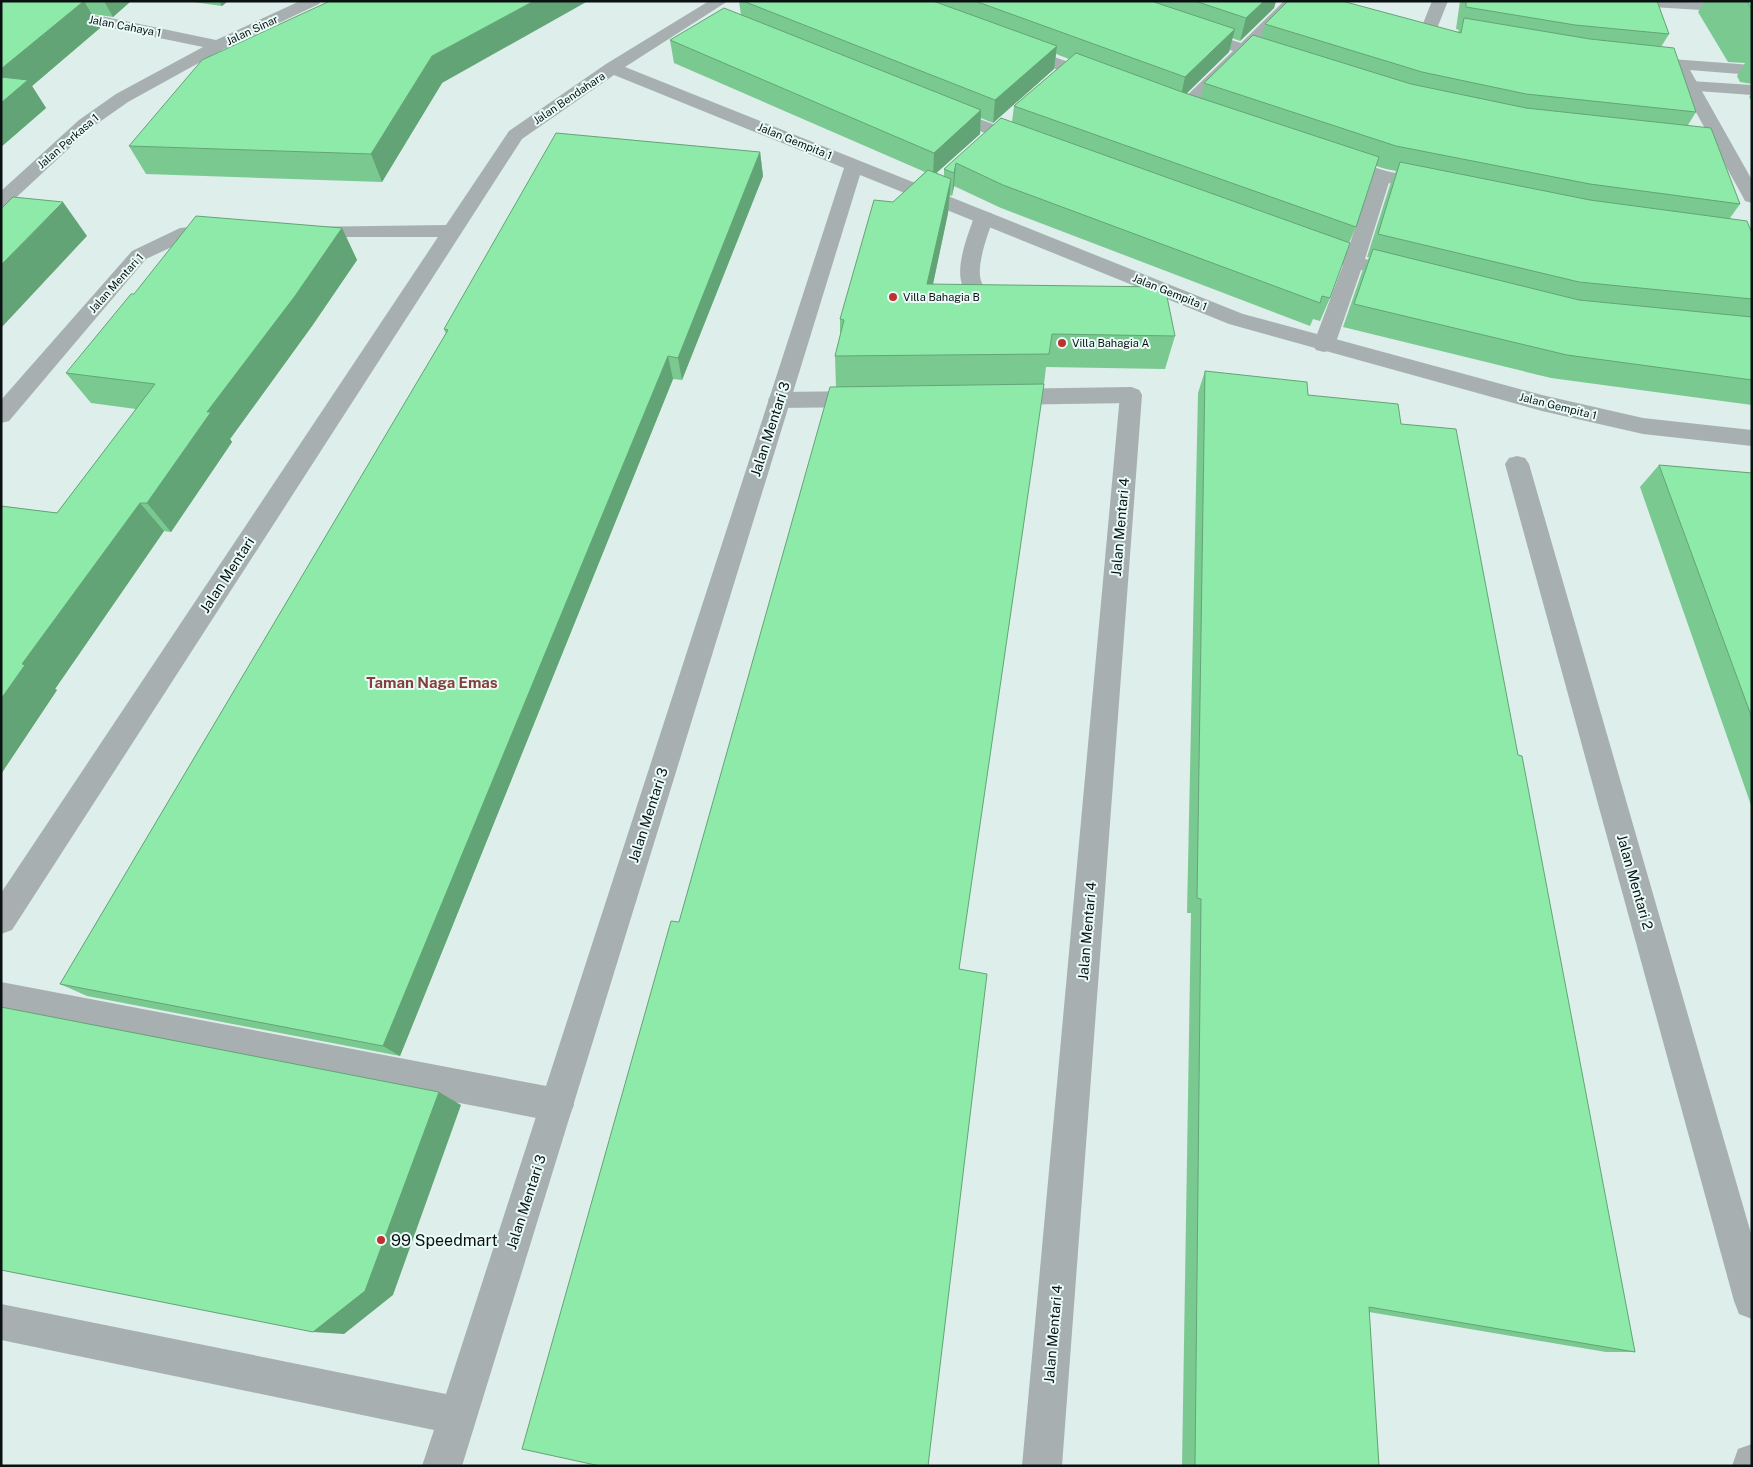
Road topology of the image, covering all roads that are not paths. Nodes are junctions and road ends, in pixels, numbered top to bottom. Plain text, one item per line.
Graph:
1 (313, 1) edge
2 (720, 1) edge
3 (1294, 1) edge
4 (1440, 1) edge
5 (1634, 1) edge
6 (1752, 8) edge
7 (1, 9) edge
8 (700, 13) junction
9 (718, 20) edge
10 (1410, 27) edge
11 (1181, 29) edge
12 (1428, 31) junction
13 (1446, 35) edge
14 (218, 45) junction
15 (1007, 45) edge
16 (1244, 50) junction
17 (1631, 61) edge
18 (1289, 64) edge
19 (1679, 66) junction
20 (612, 68) junction
21 (1070, 68) junction
22 (1752, 70) edge
23 (1055, 81) edge
24 (1113, 84) edge
25 (1690, 86) junction
26 (1752, 90) edge
27 (1166, 103) edge
28 (930, 106) edge
29 (1183, 109) junction
30 (1202, 115) edge
31 (1010, 119) edge
32 (988, 138) junction
33 (1705, 145) edge
34 (1724, 147) junction
35 (1041, 148) edge
36 (1325, 157) edge
37 (854, 165) junction
38 (1382, 176) junction
39 (1450, 190) edge
40 (1752, 197) edge
41 (1, 201) edge
42 (984, 217) junction
43 (236, 230) edge
44 (283, 231) edge
45 (452, 231) junction
46 (1290, 239) edge
47 (1354, 262) junction
48 (1421, 279) edge
49 (1166, 291) junction
50 (1121, 295) edge
51 (1021, 300) edge
52 (1324, 344) junction
53 (984, 397) edge
54 (887, 399) edge
55 (779, 400) junction
56 (1, 415) edge
57 (1752, 438) edge
58 (1517, 464) dead end
59 (1, 920) edge
60 (1, 998) edge
61 (557, 1105) junction
62 (1752, 1301) edge
63 (1, 1322) edge
64 (458, 1416) junction
65 (442, 1466) edge
66 (1042, 1466) edge

1 - 14 street, Jalan Sinar
2 - 8 street, Jalan Bendahara
3 - 16 street
4 - 12 street
5 - 6 street
7 - 14 street, Jalan Cahaya 1
8 - 9 street
8 - 20 street, Jalan Bendahara
10 - 12 street
11 - 16 street
12 - 13 street
14 - 41 street, Jalan Perkasa 1
15 - 21 street
16 - 18 street
16 - 29 street
17 - 19 street
19 - 22 street
19 - 25 street
20 - 37 street, Jalan Gempita 1
20 - 45 street, Jalan Bendahara
21 - 23 street
21 - 24 street
25 - 26 street
25 - 34 street
27 - 29 street
28 - 32 street
29 - 30 street
31 - 32 street
32 - 35 street
33 - 34 street
34 - 40 street
36 - 38 street
37 - 42 street, Jalan Gempita 1
37 - 55 street, Jalan Mentari 3
38 - 39 street
38 - 47 street
42 - 49 street, Jalan Gempita 1
42 - 51 street
43 - 56 street, Jalan Mentari 1
44 - 45 street
45 - 59 street, Jalan Mentari
46 - 47 street
47 - 48 street
47 - 52 street
49 - 50 street
49 - 52 street, Jalan Gempita 1
52 - 57 street, Jalan Gempita 1
53 - 66 street, Jalan Mentari 4
54 - 55 street
55 - 61 street, Jalan Mentari 3
58 - 62 street, Jalan Mentari 2
60 - 61 street
61 - 64 street, Jalan Mentari 3
63 - 64 street
64 - 65 street, Jalan Mentari 3

